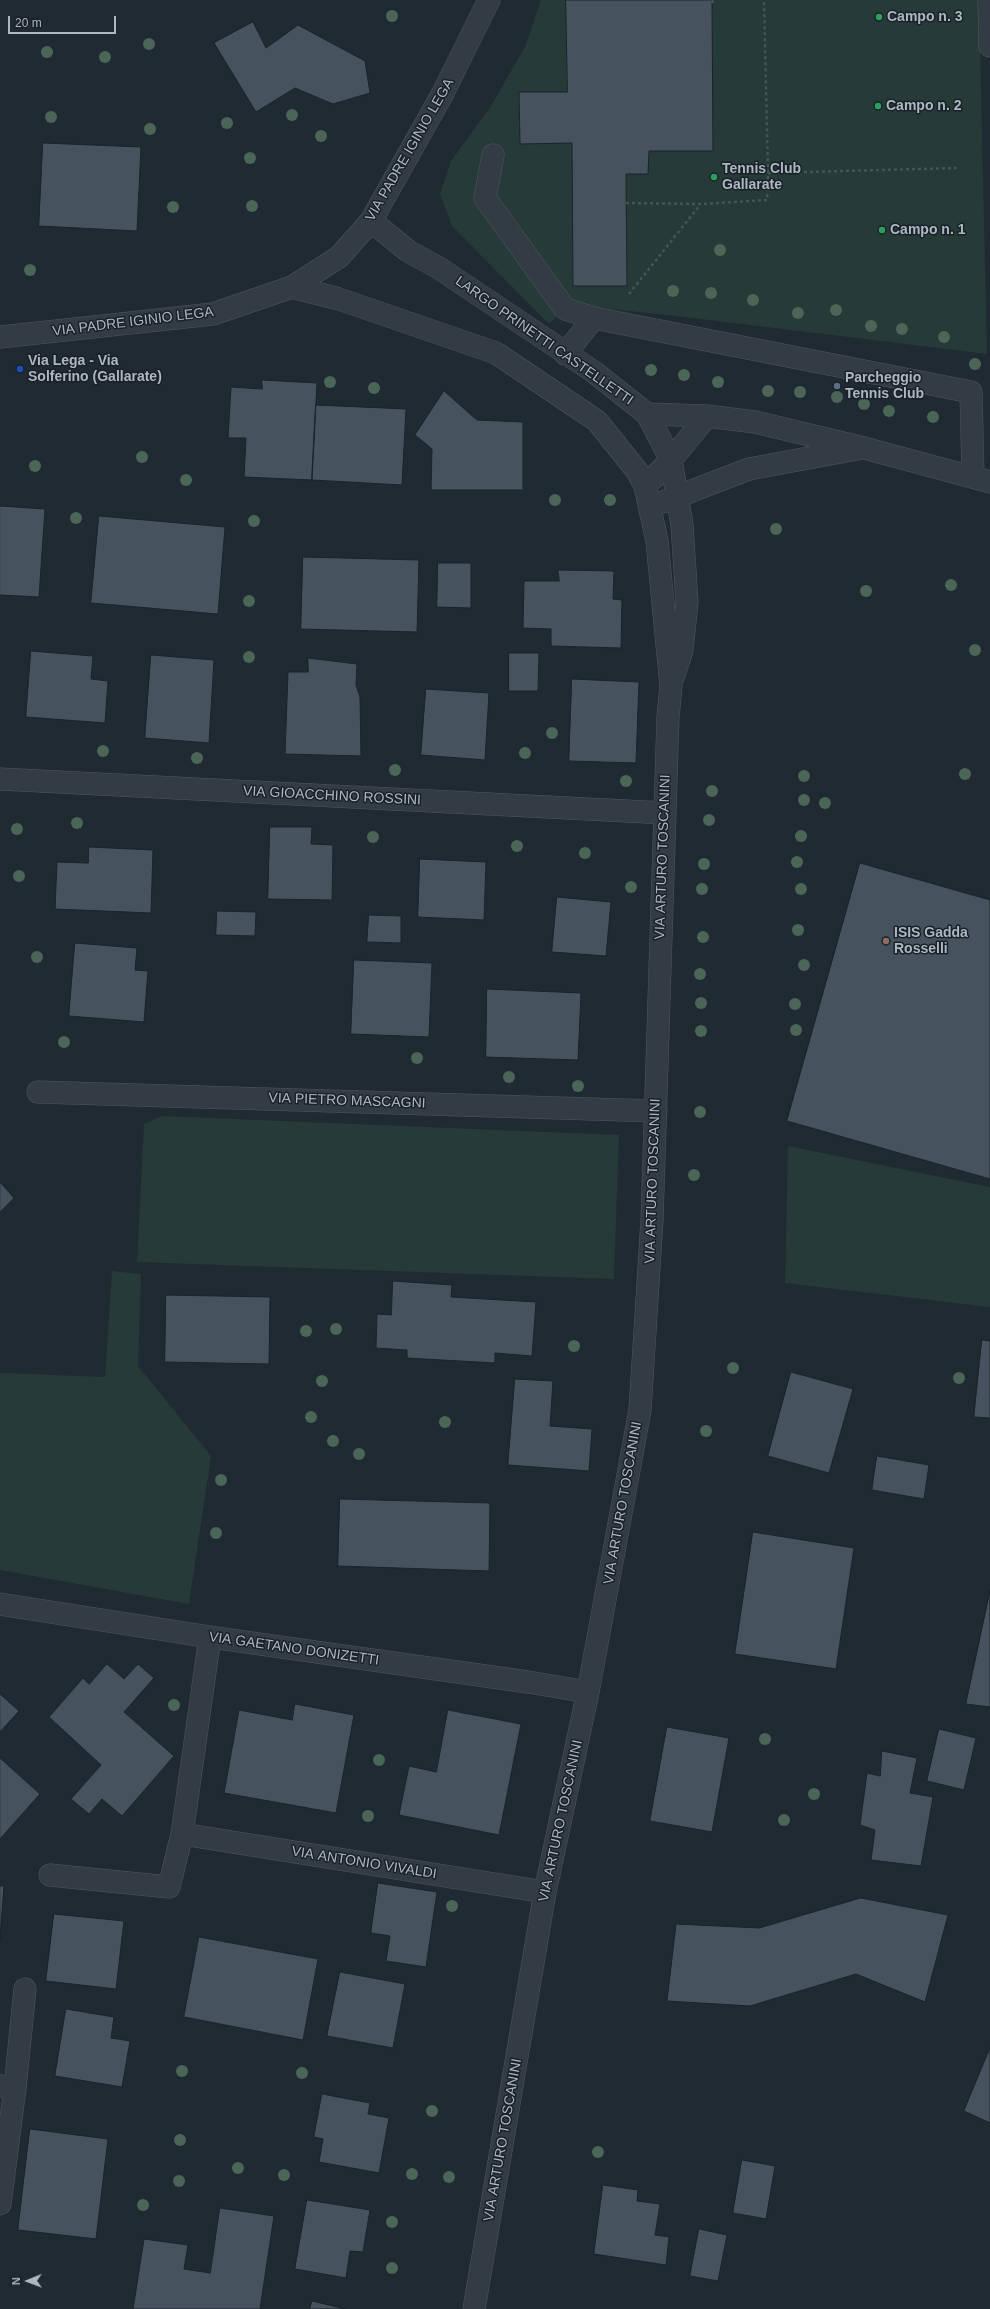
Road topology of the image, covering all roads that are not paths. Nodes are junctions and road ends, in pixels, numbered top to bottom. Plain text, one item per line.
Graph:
1 (489, 0) edge
2 (989, 0) edge
3 (990, 46) edge
4 (493, 155) dead end
5 (371, 221) junction
6 (292, 287) junction
7 (598, 319) junction
8 (0, 337) edge
9 (565, 354) junction
10 (647, 414) junction
11 (707, 416) junction
12 (864, 448) junction
13 (671, 460) junction
14 (982, 480) edge
15 (647, 496) junction
16 (678, 498) junction
17 (671, 686) junction
18 (0, 779) edge
19 (665, 813) junction
20 (38, 1092) dead end
21 (656, 1111) junction
22 (0, 1604) edge
23 (210, 1637) junction
24 (588, 1692) junction
25 (182, 1834) junction
26 (50, 1874) dead end
27 (545, 1892) junction
28 (25, 1989) dead end
29 (7, 2087) edge
30 (0, 2204) edge
31 (474, 2309) edge

1 - 5 street, VIA PADRE IGINIO LEGA
2 - 3 street
4 - 7 street
5 - 6 street, VIA PADRE IGINIO LEGA
5 - 9 street, LARGO PRINETTI CASTELLETTI
6 - 8 street, VIA PADRE IGINIO LEGA
6 - 15 street
7 - 9 street
7 - 14 street
9 - 10 street, LARGO PRINETTI CASTELLETTI
10 - 11 street
10 - 13 street, LARGO PRINETTI CASTELLETTI
11 - 12 street
11 - 13 street
12 - 14 street
12 - 16 street
13 - 15 street
13 - 16 street, LARGO PRINETTI CASTELLETTI
15 - 16 street
15 - 17 street
16 - 17 street, LARGO PRINETTI CASTELLETTI
17 - 19 street, VIA ARTURO TOSCANINI
18 - 19 street, VIA GIOACCHINO ROSSINI
19 - 21 street, VIA ARTURO TOSCANINI
20 - 21 street, VIA PIETRO MASCAGNI
21 - 24 street, VIA ARTURO TOSCANINI
22 - 23 street, VIA GAETANO DONIZETTI
23 - 24 street, VIA GAETANO DONIZETTI
23 - 25 street
24 - 27 street, VIA ARTURO TOSCANINI
25 - 26 street
25 - 27 street, VIA ANTONIO VIVALDI
27 - 31 street, VIA ARTURO TOSCANINI
28 - 29 street
29 - 30 street

